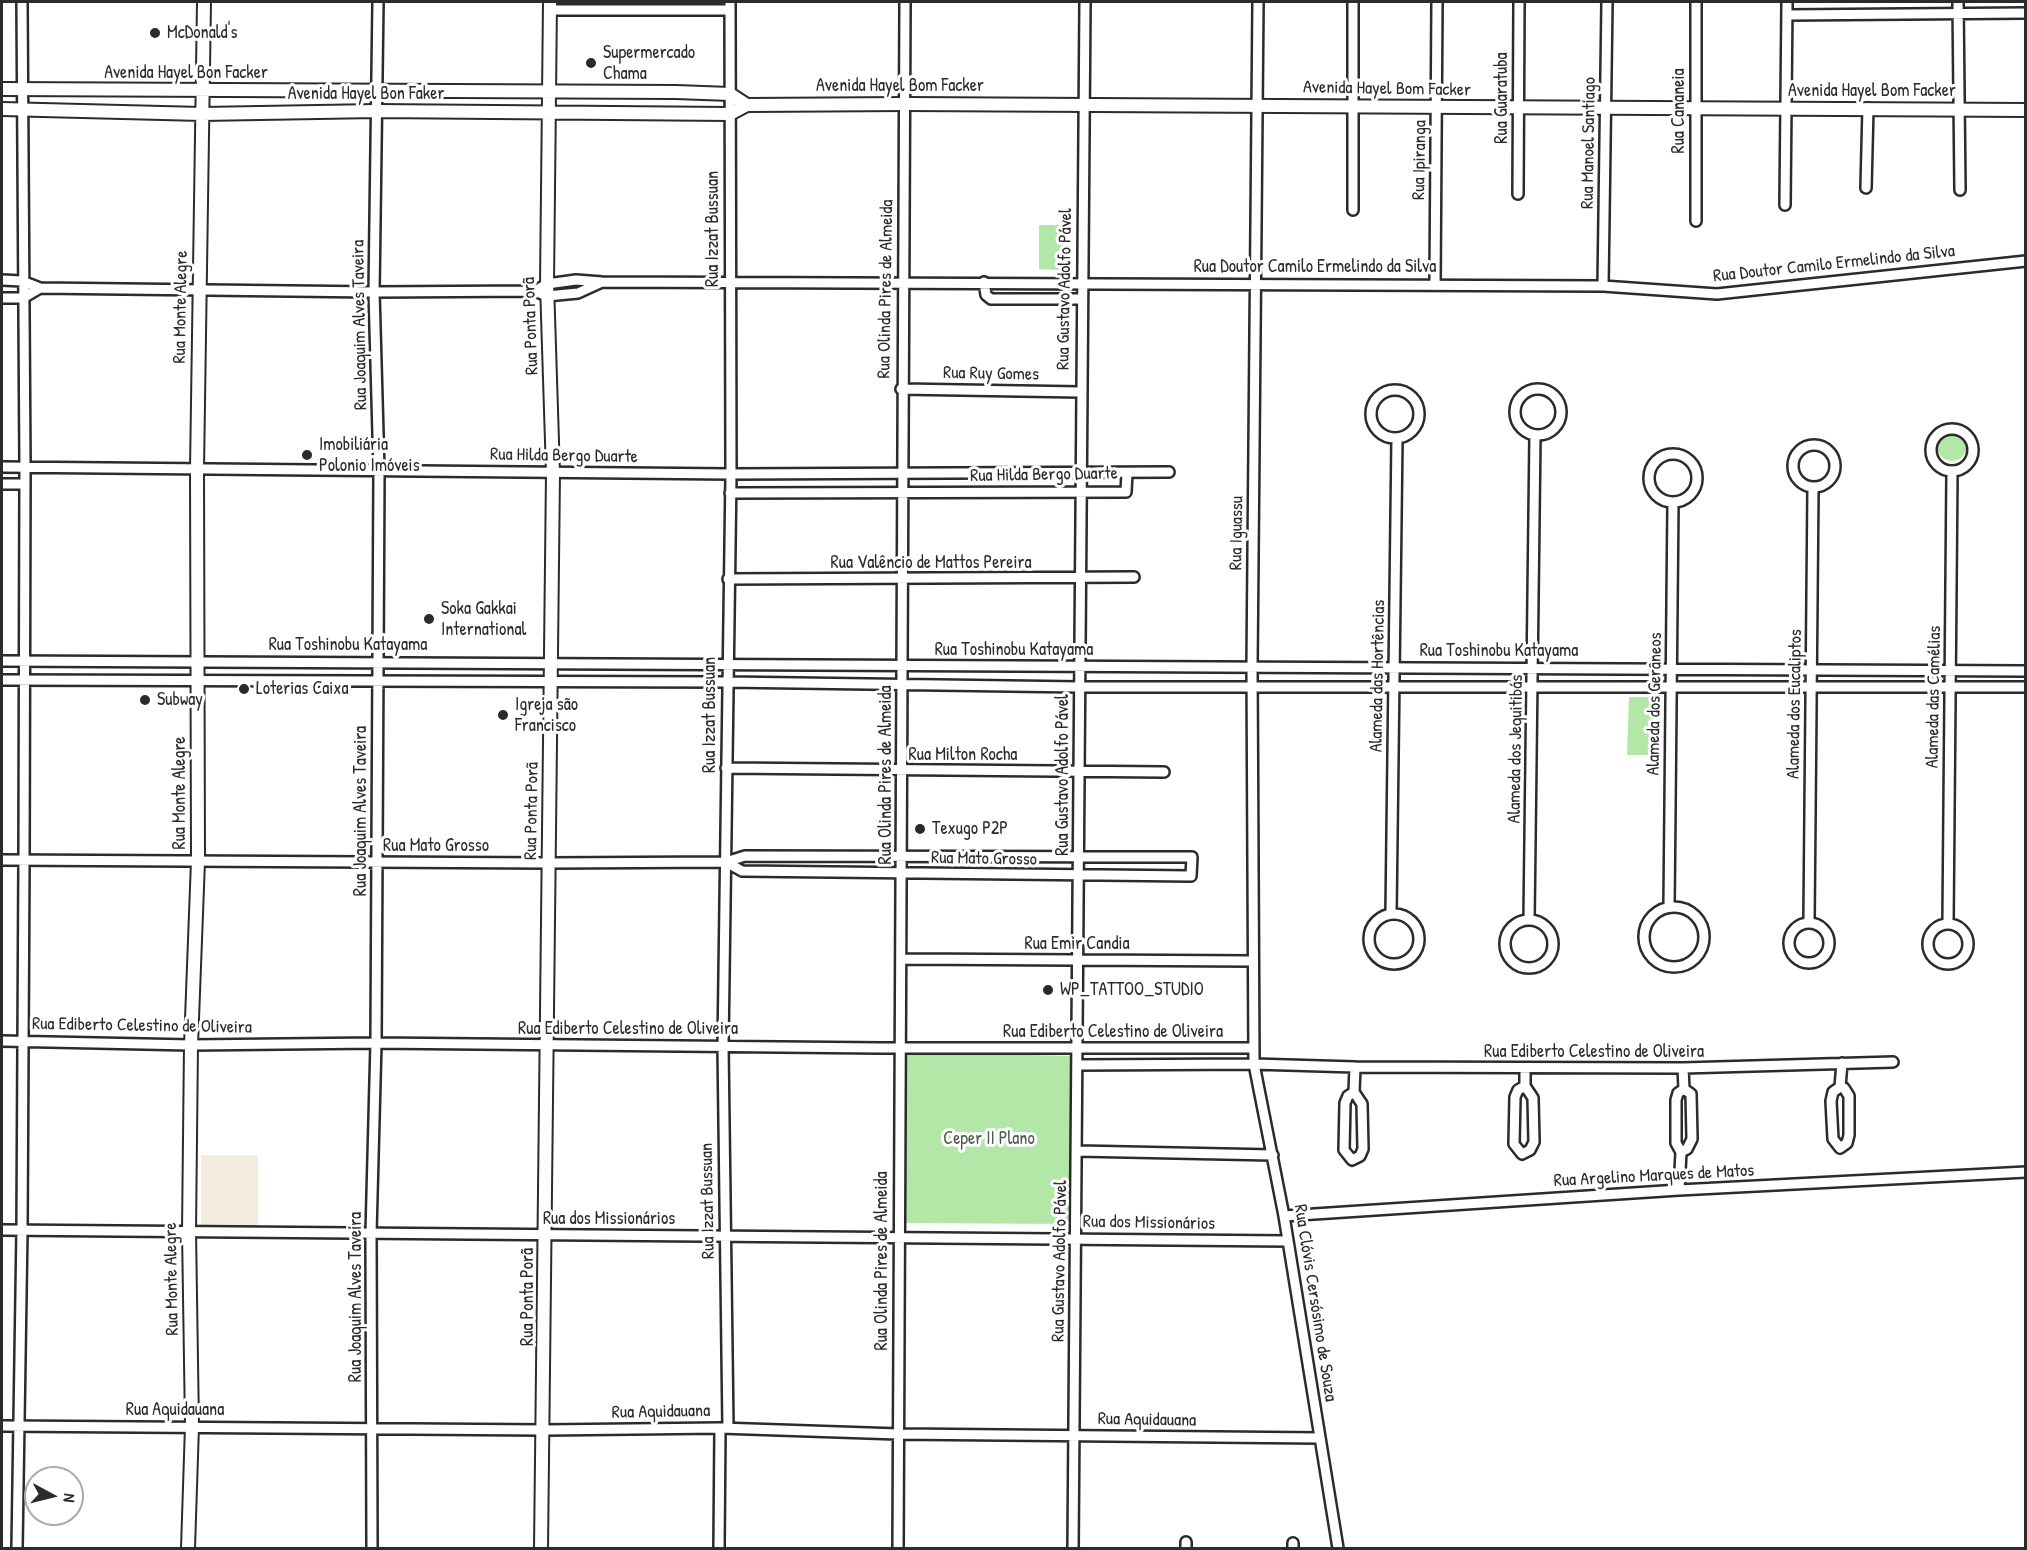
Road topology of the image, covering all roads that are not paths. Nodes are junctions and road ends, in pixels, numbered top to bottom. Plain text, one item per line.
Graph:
1 (22, 2) edge
2 (204, 2) edge
3 (378, 2) edge
4 (905, 2) edge
5 (1085, 2) edge
6 (1258, 2) edge
7 (1353, 2) edge
8 (1437, 2) edge
9 (1519, 2) edge
10 (1607, 2) edge
11 (1696, 2) edge
12 (1787, 2) edge
13 (1958, 2) edge
14 (550, 6) edge
15 (730, 6) edge
16 (1959, 12) junction
17 (2025, 13) edge
18 (1787, 15) junction
19 (2, 89) edge
20 (22, 90) junction
21 (376, 90) junction
22 (202, 92) junction
23 (549, 92) junction
24 (730, 94) junction
25 (906, 104) junction
26 (1084, 104) junction
27 (747, 105) junction
28 (1258, 106) junction
29 (1354, 106) junction
30 (1437, 107) junction
31 (1607, 107) junction
32 (1696, 107) junction
33 (1868, 108) junction
34 (2, 109) edge
35 (1518, 109) junction
36 (1787, 109) junction
37 (1959, 109) junction
38 (22, 110) junction
39 (2025, 110) edge
40 (376, 111) junction
41 (549, 113) junction
42 (202, 114) junction
43 (730, 114) junction
44 (1866, 188) dead end
45 (1960, 190) dead end
46 (1518, 194) dead end
47 (1785, 205) dead end
48 (1353, 210) dead end
49 (1696, 221) dead end
50 (2025, 261) edge
51 (2, 280) edge
52 (22, 281) junction
53 (730, 281) junction
54 (984, 282) junction
55 (1082, 282) junction
56 (1256, 283) junction
57 (903, 284) junction
58 (1435, 284) junction
59 (1603, 286) junction
60 (40, 288) junction
61 (199, 290) junction
62 (547, 290) junction
63 (375, 292) junction
64 (2, 298) edge
65 (23, 298) junction
66 (1081, 299) junction
67 (902, 389) junction
68 (1080, 392) junction
69 (1535, 435) junction
70 (1397, 438) junction
71 (2, 467) edge
72 (25, 467) junction
73 (197, 469) junction
74 (379, 470) junction
75 (1169, 472) dead end
76 (1952, 472) junction
77 (553, 473) junction
78 (1127, 473) junction
79 (730, 474) junction
80 (1082, 474) junction
81 (901, 475) junction
82 (2, 484) edge
83 (25, 484) junction
84 (1813, 488) junction
85 (901, 492) junction
86 (730, 493) junction
87 (1082, 494) junction
88 (1673, 502) junction
89 (1134, 577) dead end
90 (1080, 578) junction
91 (728, 579) junction
92 (901, 580) junction
93 (2, 661) edge
94 (378, 661) junction
95 (23, 662) junction
96 (198, 662) junction
97 (552, 664) junction
98 (727, 664) junction
99 (903, 666) junction
100 (1079, 666) junction
101 (1165, 666) junction
102 (1252, 666) junction
103 (1395, 667) junction
104 (1533, 667) junction
105 (1672, 667) junction
106 (1812, 670) junction
107 (1951, 671) junction
108 (2025, 671) edge
109 (2, 680) edge
110 (23, 680) junction
111 (199, 681) junction
112 (378, 681) junction
113 (552, 682) junction
114 (727, 682) junction
115 (903, 684) junction
116 (1252, 685) junction
117 (1533, 685) junction
118 (1672, 685) junction
119 (1165, 686) junction
120 (1395, 686) junction
121 (1812, 686) junction
122 (1951, 686) junction
123 (1080, 687) junction
124 (2025, 687) edge
125 (726, 768) junction
126 (902, 771) junction
127 (1081, 772) junction
128 (1164, 772) dead end
129 (903, 855) junction
130 (1080, 857) junction
131 (2, 860) edge
132 (24, 860) junction
133 (198, 861) junction
134 (377, 862) junction
135 (726, 862) junction
136 (549, 863) junction
137 (903, 874) junction
138 (1080, 876) junction
139 (1669, 907) junction
140 (1391, 914) junction
141 (1529, 920) junction
142 (1809, 921) junction
143 (1947, 923) junction
144 (902, 959) junction
145 (1252, 961) junction
146 (1080, 962) junction
147 (2, 1041) edge
148 (22, 1041) junction
149 (376, 1043) junction
150 (191, 1045) junction
151 (547, 1046) junction
152 (723, 1046) junction
153 (900, 1048) junction
154 (1079, 1048) junction
155 (1253, 1048) junction
156 (1893, 1062) dead end
157 (1842, 1063) junction
158 (1254, 1064) junction
159 (1079, 1065) junction
160 (1355, 1067) junction
161 (1683, 1068) junction
162 (1525, 1069) junction
163 (1525, 1086) junction
164 (1840, 1087) junction
165 (1684, 1089) junction
166 (1354, 1092) junction
167 (1078, 1151) junction
168 (1681, 1152) junction
169 (1273, 1155) junction
170 (2025, 1172) edge
171 (1679, 1190) junction
172 (1284, 1216) junction
173 (2, 1230) edge
174 (22, 1230) junction
175 (189, 1231) junction
176 (372, 1233) junction
177 (546, 1236) junction
178 (724, 1236) junction
179 (1076, 1238) junction
180 (898, 1239) junction
181 (1288, 1240) junction
182 (2, 1426) edge
183 (192, 1426) junction
184 (19, 1427) junction
185 (724, 1428) junction
186 (372, 1430) junction
187 (544, 1430) junction
188 (898, 1434) junction
189 (1074, 1435) junction
190 (1320, 1438) junction
191 (17, 1548) edge
192 (189, 1548) edge
193 (372, 1548) edge
194 (541, 1548) edge
195 (719, 1548) edge
196 (898, 1548) edge
197 (1073, 1548) edge
198 (1338, 1548) edge

1 - 20 street
2 - 22 street, Rua Monte Alegre
3 - 21 street, Rua Joaquim Alves Taveira
4 - 25 street, Rua Olinda Pires de Almeida
5 - 26 street, Rua Gustavo Adolfo Pável
6 - 28 street, Rua Iguassu
7 - 29 street
8 - 30 street, Rua Ipiranga
9 - 35 street, Rua Guaratuba
10 - 31 street, Rua Manoel Santiago
11 - 32 street, Rua Cananeia
12 - 18 street
13 - 16 street
14 - 15 street
14 - 23 street, Rua Ponta Porã
15 - 24 street, Rua Izzat Bussuan
16 - 17 street
16 - 18 street
16 - 37 street
18 - 36 street
19 - 20 street, Avenida Hayel Bon Facker
20 - 22 street, Avenida Hayel Bon Facker
20 - 38 street
21 - 22 street, Avenida Hayel Bon Facker
21 - 23 street, Avenida Hayel Bon Facker
21 - 40 street, Rua Joaquim Alves Taveira
22 - 42 street, Rua Monte Alegre
23 - 24 street, Avenida Hayel Bon Facker
23 - 41 street, Rua Ponta Porã
24 - 27 street
24 - 43 street, Rua Izzat Bussuan
25 - 26 street, Avenida Hayel Bom Facker
25 - 27 street, Avenida Hayel Bom Facker
25 - 57 street, Rua Olinda Pires de Almeida
26 - 28 street, Avenida Hayel Bom Facker
26 - 55 street, Rua Gustavo Adolfo Pável
27 - 43 street, Avenida Hayel Bom Facker
28 - 29 street, Avenida Hayel Bom Facker
28 - 56 street, Rua Iguassu
29 - 30 street, Avenida Hayel Bom Facker
29 - 48 street
30 - 35 street, Avenida Hayel Bom Facker
30 - 58 street, Rua Ipiranga
31 - 32 street, Avenida Hayel Bom Facker
31 - 35 street, Avenida Hayel Bom Facker
31 - 59 street, Rua Manoel Santiago
32 - 36 street, Avenida Hayel Bom Facker
32 - 49 street, Rua Cananeia
33 - 36 street, Avenida Hayel Bom Facker
33 - 37 street, Avenida Hayel Bom Facker
33 - 44 street
34 - 38 street, Avenida Hayel Bon Faker
35 - 46 street, Rua Guaratuba
36 - 47 street
37 - 39 street, Avenida Hayel Bom Facker
37 - 45 street
38 - 42 street, Avenida Hayel Bon Faker
38 - 52 street
40 - 41 street, Avenida Hayel Bon Faker
40 - 42 street, Avenida Hayel Bon Faker
40 - 63 street, Rua Joaquim Alves Taveira
41 - 43 street, Avenida Hayel Bon Faker
41 - 62 street, Rua Ponta Porã
42 - 61 street, Rua Monte Alegre
43 - 53 street, Rua Izzat Bussuan
50 - 59 street, Rua Doutor Camilo Ermelindo da Silva
51 - 52 street
52 - 60 street
52 - 65 street
53 - 57 street, Rua Doutor Camilo Ermelindo da Silva
53 - 62 street, Rua Doutor Camilo Ermelindo da Silva
53 - 79 street, Rua Izzat Bussuan
54 - 55 street, Rua Doutor Camilo Ermelindo da Silva
54 - 57 street, Rua Doutor Camilo Ermelindo da Silva
54 - 66 street
55 - 56 street, Rua Doutor Camilo Ermelindo da Silva
55 - 66 street, Rua Gustavo Adolfo Pável
56 - 58 street, Rua Doutor Camilo Ermelindo da Silva
56 - 102 street, Rua Iguassu
57 - 67 street, Rua Olinda Pires de Almeida
58 - 59 street, Rua Doutor Camilo Ermelindo da Silva
60 - 61 street
60 - 65 street
61 - 63 street
61 - 73 street, Rua Monte Alegre
62 - 63 street
62 - 77 street, Rua Ponta Porã
63 - 74 street, Rua Joaquim Alves Taveira
64 - 65 street
65 - 72 street
66 - 68 street, Rua Gustavo Adolfo Pável
67 - 68 street, Rua Ruy Gomes
67 - 81 street, Rua Olinda Pires de Almeida
68 - 80 street, Rua Gustavo Adolfo Pável
69 - 69 street
69 - 104 street, Alameda dos Jequitibás
70 - 70 street
70 - 103 street, Alameda das Hortências
71 - 72 street, Rua Hilda Bergo Duarte
72 - 73 street, Rua Hilda Bergo Duarte
72 - 83 street
73 - 74 street, Rua Hilda Bergo Duarte
73 - 96 street, Rua Monte Alegre
74 - 77 street, Rua Hilda Bergo Duarte
74 - 94 street, Rua Joaquim Alves Taveira
75 - 78 street, Rua Hilda Bergo Duarte
76 - 76 street
76 - 107 street, Alameda das Camélias
77 - 79 street, Rua Hilda Bergo Duarte
77 - 97 street, Rua Ponta Porã
78 - 80 street, Rua Hilda Bergo Duarte
78 - 87 street, Rua Hilda Bergo Duarte
79 - 81 street, Rua Hilda Bergo Duarte
79 - 86 street, Rua Izzat Bussuan
80 - 81 street, Rua Hilda Bergo Duarte
80 - 87 street, Rua Gustavo Adolfo Pável
81 - 85 street, Rua Olinda Pires de Almeida
82 - 83 street
83 - 95 street
84 - 84 street
84 - 106 street, Alameda dos Eucaliptos
85 - 86 street, Rua Hilda Bergo Duarte
85 - 87 street, Rua Hilda Bergo Duarte
85 - 92 street, Rua Olinda Pires de Almeida
86 - 91 street, Rua Izzat Bussuan
87 - 90 street, Rua Gustavo Adolfo Pável
88 - 88 street
88 - 105 street, Alameda dos Gerâneos
89 - 90 street, Rua Valêncio de Mattos Pereira
90 - 92 street, Rua Valêncio de Mattos Pereira
90 - 100 street, Rua Gustavo Adolfo Pável
91 - 92 street, Rua Valêncio de Mattos Pereira
91 - 98 street, Rua Izzat Bussuan
92 - 99 street, Rua Olinda Pires de Almeida
93 - 95 street, Rua Toshinobu Katayama
94 - 96 street, Rua Toshinobu Katayama
94 - 97 street, Rua Toshinobu Katayama
94 - 112 street, Rua Joaquim Alves Taveira
95 - 96 street, Rua Toshinobu Katayama
95 - 110 street
96 - 111 street, Rua Monte Alegre
97 - 98 street, Rua Toshinobu Katayama
97 - 113 street, Rua Ponta Porã
98 - 99 street, Rua Toshinobu Katayama
98 - 114 street, Rua Izzat Bussuan
99 - 100 street, Rua Toshinobu Katayama
99 - 115 street, Rua Olinda Pires de Almeida
100 - 101 street, Rua Toshinobu Katayama
100 - 123 street, Rua Gustavo Adolfo Pável
101 - 102 street, Rua Toshinobu Katayama
101 - 119 street
102 - 103 street, Rua Toshinobu Katayama
102 - 116 street, Rua Iguassu
103 - 104 street, Rua Toshinobu Katayama
103 - 120 street, Alameda das Hortências
104 - 105 street, Rua Toshinobu Katayama
104 - 117 street, Alameda dos Jequitibás
105 - 106 street, Rua Toshinobu Katayama
105 - 118 street, Alameda dos Gerâneos
106 - 107 street, Rua Toshinobu Katayama
106 - 121 street, Alameda dos Eucaliptos
107 - 108 street, Rua Toshinobu Katayama
107 - 122 street, Alameda das Camélias
109 - 110 street, Rua Toshinobu Katayama
110 - 111 street, Rua Toshinobu Katayama
110 - 132 street
111 - 112 street, Rua Toshinobu Katayama
111 - 133 street, Rua Monte Alegre
112 - 113 street, Rua Toshinobu Katayama
112 - 134 street, Rua Joaquim Alves Taveira
113 - 114 street, Rua Toshinobu Katayama
113 - 136 street, Rua Ponta Porã
114 - 115 street, Rua Toshinobu Katayama
114 - 125 street, Rua Izzat Bussuan
115 - 123 street, Rua Toshinobu Katayama
115 - 126 street, Rua Olinda Pires de Almeida
116 - 119 street, Rua Toshinobu Katayama
116 - 120 street, Rua Toshinobu Katayama
116 - 145 street, Rua Iguassu
117 - 118 street, Rua Toshinobu Katayama
117 - 120 street, Rua Toshinobu Katayama
117 - 141 street, Alameda dos Jequitibás
118 - 121 street, Rua Toshinobu Katayama
118 - 139 street, Alameda dos Gerâneos
119 - 123 street, Rua Toshinobu Katayama
120 - 140 street, Alameda das Hortências
121 - 122 street, Rua Toshinobu Katayama
121 - 142 street, Alameda dos Eucaliptos
122 - 124 street, Rua Toshinobu Katayama
122 - 143 street, Alameda das Camélias
123 - 127 street, Rua Gustavo Adolfo Pável
125 - 126 street, Rua Milton Rocha
125 - 135 street, Rua Izzat Bussuan
126 - 127 street, Rua Milton Rocha
126 - 129 street, Rua Olinda Pires de Almeida
127 - 128 street, Rua Milton Rocha
127 - 130 street, Rua Gustavo Adolfo Pável
129 - 130 street, Rua Mato Grosso
129 - 135 street, Rua Mato Grosso
129 - 137 street, Rua Olinda Pires de Almeida
130 - 138 street, Rua Gustavo Adolfo Pável
130 - 138 street, Rua Mato Grosso
131 - 132 street, Rua Mato Grosso
132 - 133 street, Rua Mato Grosso
132 - 148 street
133 - 134 street, Rua Mato Grosso
133 - 150 street, Rua Monte Alegre
134 - 136 street, Rua Mato Grosso
134 - 149 street, Rua Joaquim Alves Taveira
135 - 136 street, Rua Mato Grosso
135 - 137 street, Rua Mato Grosso
135 - 152 street, Rua Izzat Bussuan
136 - 151 street, Rua Ponta Porã
137 - 138 street, Rua Mato Grosso
137 - 144 street, Rua Olinda Pires de Almeida
138 - 146 street, Rua Gustavo Adolfo Pável
139 - 139 street
140 - 140 street
141 - 141 street
142 - 142 street
143 - 143 street
144 - 146 street, Rua Emir Candia
144 - 153 street, Rua Olinda Pires de Almeida
145 - 146 street, Rua Emir Candia
145 - 155 street, Rua Iguassu
146 - 154 street, Rua Gustavo Adolfo Pável
147 - 148 street, Rua Ediberto Celestino de Oliveira
148 - 150 street, Rua Ediberto Celestino de Oliveira
148 - 174 street
149 - 150 street, Rua Ediberto Celestino de Oliveira
149 - 151 street, Rua Ediberto Celestino de Oliveira
149 - 176 street, Rua Joaquim Alves Taveira
150 - 175 street, Rua Monte Alegre
151 - 152 street, Rua Ediberto Celestino de Oliveira
151 - 177 street, Rua Ponta Porã
152 - 153 street, Rua Ediberto Celestino de Oliveira
152 - 178 street, Rua Izzat Bussuan
153 - 154 street, Rua Ediberto Celestino de Oliveira
153 - 180 street, Rua Olinda Pires de Almeida
154 - 155 street, Rua Ediberto Celestino de Oliveira
154 - 159 street, Rua Gustavo Adolfo Pável
155 - 158 street, Rua Iguassu
156 - 157 street, Rua Ediberto Celestino de Oliveira
157 - 161 street, Rua Ediberto Celestino de Oliveira
157 - 164 street
158 - 159 street, Rua Ediberto Celestino de Oliveira
158 - 160 street, Rua Ediberto Celestino de Oliveira
158 - 169 street, Rua Clóvis Cersósimo de Souza
159 - 167 street, Rua Gustavo Adolfo Pável
160 - 162 street, Rua Ediberto Celestino de Oliveira
160 - 166 street
161 - 162 street, Rua Ediberto Celestino de Oliveira
161 - 165 street
162 - 163 street
163 - 163 street
164 - 164 street
165 - 168 street
165 - 168 street
166 - 166 street
167 - 169 street
167 - 179 street, Rua Gustavo Adolfo Pável
168 - 171 street
169 - 172 street, Rua Clóvis Cersósimo de Souza
170 - 171 street, Rua Argelino Marques de Matos
171 - 172 street, Rua Argelino Marques de Matos
172 - 181 street, Rua Clóvis Cersósimo de Souza
173 - 174 street, Rua dos Missionários
174 - 175 street, Rua dos Missionários
174 - 184 street
175 - 176 street, Rua dos Missionários
175 - 183 street, Rua Monte Alegre
176 - 177 street, Rua dos Missionários
176 - 186 street, Rua Joaquim Alves Taveira
177 - 178 street, Rua dos Missionários
177 - 187 street, Rua Ponta Porã
178 - 180 street, Rua dos Missionários
178 - 185 street, Rua Izzat Bussuan
179 - 180 street, Rua dos Missionários
179 - 181 street, Rua dos Missionários
179 - 189 street, Rua Gustavo Adolfo Pável
180 - 188 street, Rua Olinda Pires de Almeida
181 - 190 street, Rua Clóvis Cersósimo de Souza
182 - 184 street, Rua Aquidauana
183 - 184 street, Rua Aquidauana
183 - 186 street, Rua Aquidauana
183 - 192 street, Rua Monte Alegre
184 - 191 street
185 - 187 street, Rua Aquidauana
185 - 188 street, Rua Aquidauana
185 - 195 street, Rua Izzat Bussuan
186 - 187 street, Rua Aquidauana
186 - 193 street, Rua Joaquim Alves Taveira
187 - 194 street, Rua Ponta Porã
188 - 189 street, Rua Aquidauana
188 - 196 street, Rua Olinda Pires de Almeida
189 - 190 street, Rua Aquidauana
189 - 197 street, Rua Gustavo Adolfo Pável
190 - 198 street, Rua Clóvis Cersósimo de Souza

